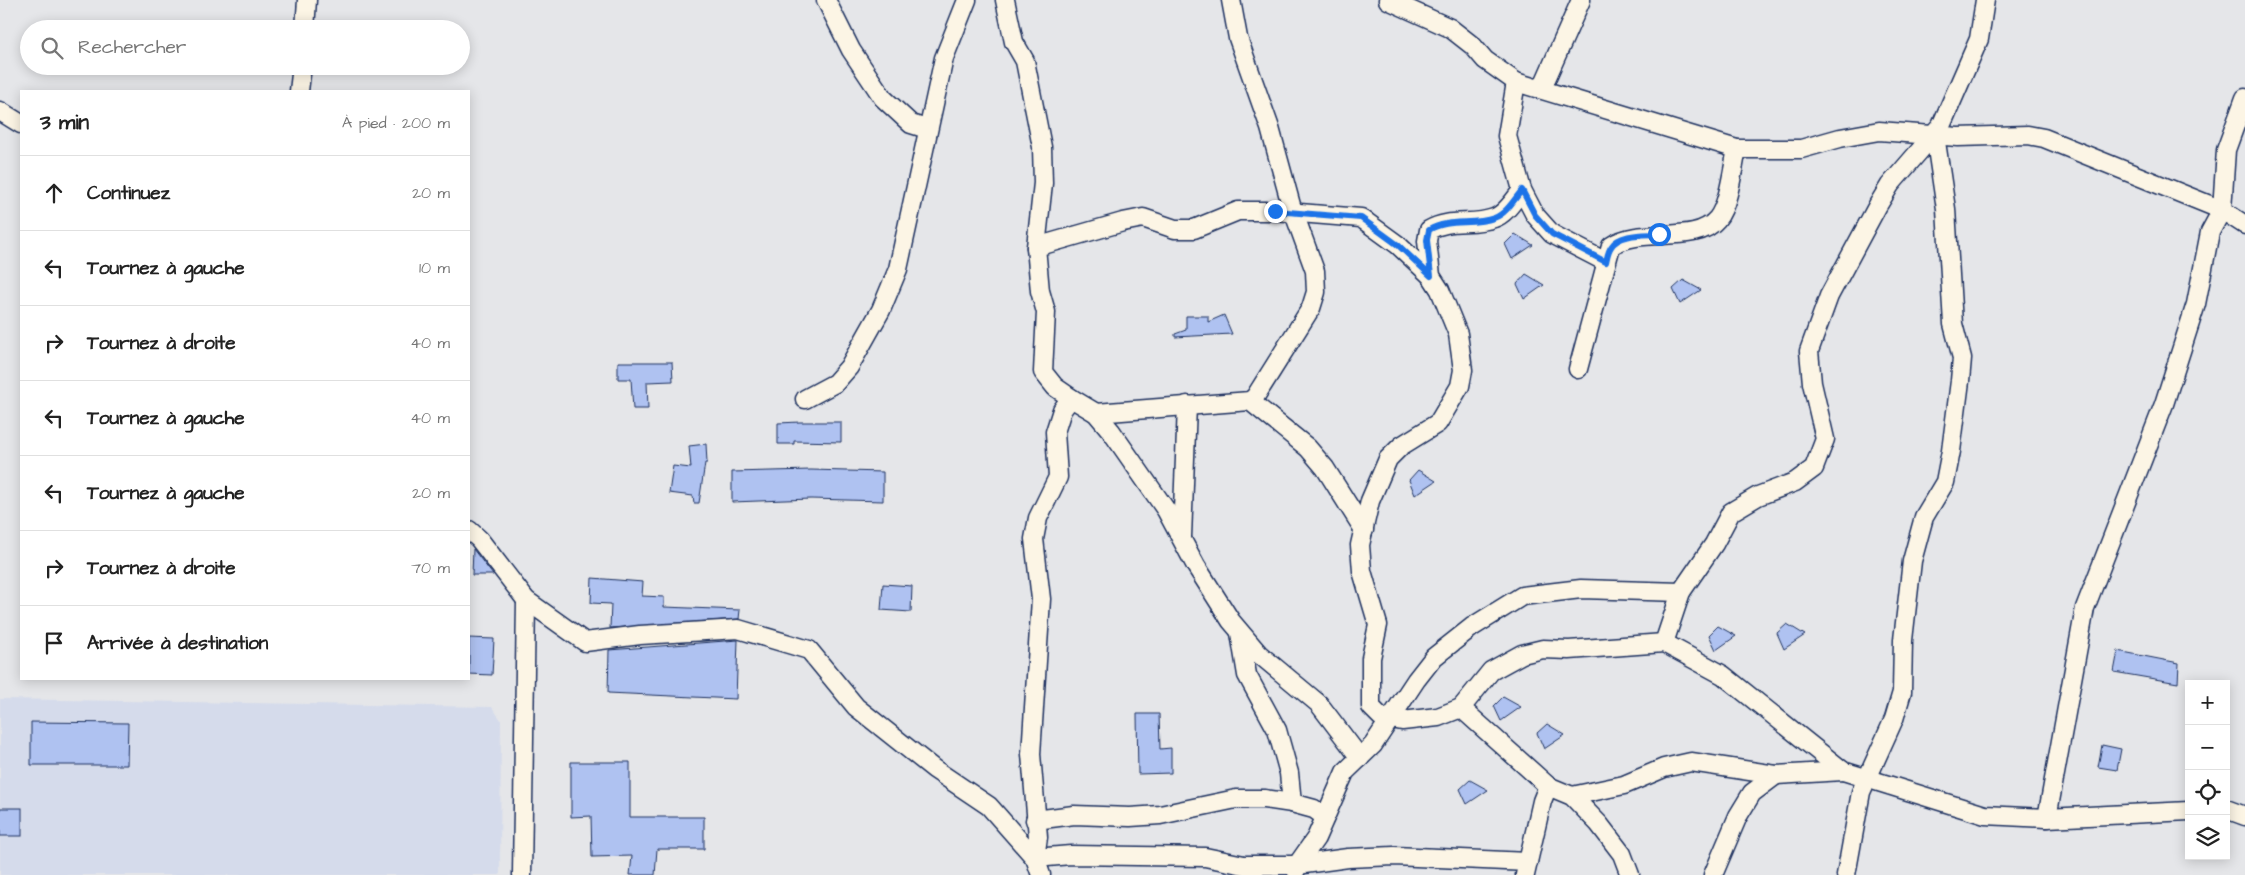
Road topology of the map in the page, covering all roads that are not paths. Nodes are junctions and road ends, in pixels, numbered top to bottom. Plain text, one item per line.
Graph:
1 (307, 0) edge
2 (826, 0) edge
3 (966, 0) edge
4 (1231, 0) edge
5 (1388, 0) edge
6 (1581, 0) edge
7 (1986, 0) edge
8 (1003, 1) edge
9 (306, 20) edge
10 (301, 75) edge
11 (1516, 82) junction
12 (1542, 88) junction
13 (300, 90) edge
14 (2245, 98) edge
15 (0, 111) edge
16 (20, 123) edge
17 (927, 129) junction
18 (1935, 136) junction
19 (1737, 149) junction
20 (1522, 190) junction
21 (2222, 210) junction
22 (1295, 213) junction
23 (2245, 225) edge
24 (1036, 247) junction
25 (1606, 262) junction
26 (1431, 276) junction
27 (1578, 369) dead end
28 (806, 398) dead end
29 (1071, 398) junction
30 (1250, 401) junction
31 (1187, 405) junction
32 (1096, 413) junction
33 (1364, 530) junction
34 (470, 531) edge
35 (1182, 538) junction
36 (1681, 592) junction
37 (526, 600) junction
38 (1240, 633) junction
39 (1664, 643) junction
40 (1462, 708) junction
41 (1392, 720) junction
42 (1360, 758) junction
43 (1843, 771) junction
44 (1776, 775) junction
45 (1865, 779) junction
46 (1548, 786) junction
47 (1572, 796) junction
48 (1292, 802) junction
49 (2185, 810) edge
50 (2230, 810) edge
51 (2245, 816) edge
52 (1325, 817) junction
53 (2047, 818) junction
54 (1035, 820) junction
55 (1038, 867) edge
56 (1526, 868) edge
57 (1296, 870) edge
58 (522, 875) edge
59 (1630, 875) edge
60 (1713, 875) edge
61 (1846, 875) edge

1 - 9 street
2 - 17 street
3 - 17 street
4 - 22 street
5 - 11 street
6 - 12 street
7 - 18 street
8 - 24 street
10 - 13 street
11 - 12 street
11 - 20 street
12 - 19 street
14 - 21 street
15 - 16 street
17 - 28 street
18 - 19 street
18 - 21 street
18 - 36 street
18 - 45 street
19 - 25 street
20 - 25 street
20 - 26 street
21 - 23 street
21 - 53 street
22 - 24 street
22 - 26 street
22 - 30 street
24 - 29 street
25 - 27 street
26 - 33 street
29 - 32 street
29 - 54 street
30 - 31 street
30 - 33 street
31 - 32 street
31 - 35 street
32 - 35 street
33 - 41 street
34 - 37 street
35 - 38 street
36 - 39 street
36 - 41 street
37 - 55 street
37 - 58 street
38 - 42 street
38 - 48 street
39 - 40 street
39 - 43 street
40 - 41 street
40 - 46 street
41 - 42 street
42 - 52 street
43 - 44 street
43 - 45 street
44 - 47 street
44 - 60 street
45 - 53 street
45 - 61 street
46 - 47 street
46 - 56 street
47 - 59 street
48 - 52 street
48 - 54 street
49 - 53 street
50 - 51 street
52 - 57 street
54 - 55 street
55 - 57 street
56 - 57 street

